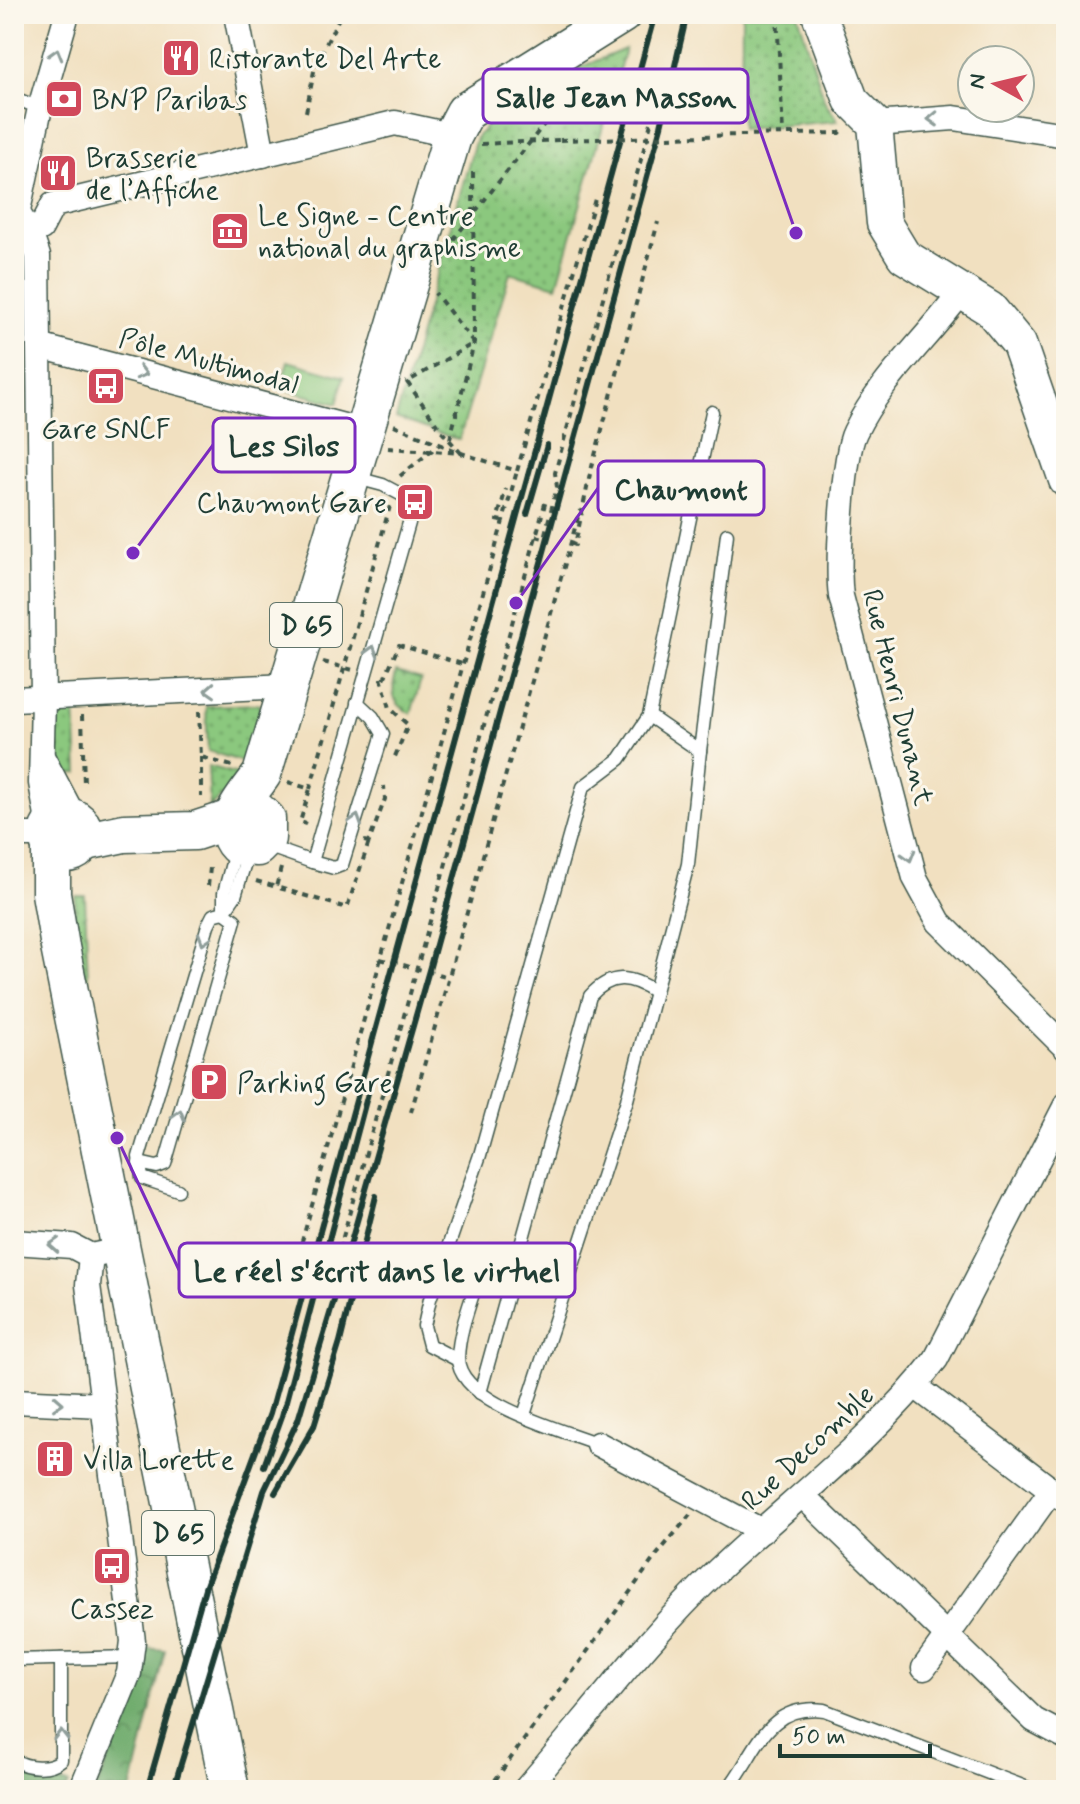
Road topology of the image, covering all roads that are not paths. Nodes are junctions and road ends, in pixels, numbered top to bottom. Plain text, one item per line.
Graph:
1 (67, 14) edge
2 (236, 14) edge
3 (622, 14) edge
4 (819, 14) edge
5 (14, 98) edge
6 (40, 108) junction
7 (956, 118) edge
8 (863, 124) junction
9 (1024, 124) edge
10 (459, 130) junction
11 (1066, 135) edge
12 (263, 155) junction
13 (32, 185) dead end
14 (53, 205) junction
15 (15, 210) edge
16 (41, 228) dead end
17 (962, 291) junction
18 (39, 346) junction
19 (712, 412) dead end
20 (380, 434) junction
21 (350, 476) junction
22 (1066, 480) edge
23 (727, 534) dead end
24 (287, 686) junction
25 (14, 699) edge
26 (43, 699) junction
27 (357, 702) junction
28 (649, 716) junction
29 (700, 751) junction
30 (62, 829) edge
31 (246, 838) junction
32 (312, 862) junction
33 (224, 912) junction
34 (192, 979) junction
35 (216, 986) junction
36 (655, 992) junction
37 (1066, 1048) edge
38 (166, 1064) junction
39 (191, 1073) junction
40 (1066, 1105) edge
41 (139, 1163) junction
42 (178, 1190) dead end
43 (14, 1242) edge
44 (105, 1253) junction
45 (481, 1268) dead end
46 (458, 1360) junction
47 (915, 1386) junction
48 (480, 1393) junction
49 (14, 1401) edge
50 (102, 1405) junction
51 (524, 1415) junction
52 (598, 1444) joint
53 (1058, 1496) edge
54 (804, 1497) junction
55 (762, 1531) junction
56 (947, 1636) junction
57 (132, 1657) junction
58 (61, 1659) junction
59 (14, 1660) edge
60 (924, 1668) dead end
61 (1066, 1737) edge
62 (14, 1760) edge
63 (81, 1790) edge
64 (230, 1790) edge
65 (525, 1790) edge
66 (727, 1790) edge
67 (1033, 1790) edge

6 -> 1 street
2 - 12 street
3 - 10 main road
4 - 8 street
5 - 6 lane
6 - 15 street
7 -> 8 street
8 - 17 street
9 - 11 street
10 - 12 street
10 - 20 main road, D 65
12 - 14 street
13 - 14 street
14 - 16 street
15 - 18 street
17 - 22 street
17 -> 37 street, Rue Henri Dunant
18 -> 20 street, Pôle Multimodal
18 - 26 street
19 - 28 lane
20 - 21 main road, D 65
21 - 24 main road, D 65
27 -> 21 lane
23 - 29 lane
24 -> 26 street
24 - 31 main road, D 65
25 - 26 street
26 - 30 street
27 - 32 lane
32 -> 27 lane
28 - 29 lane
28 - 46 lane
29 - 36 lane
30 - 31 main road
30 - 44 main road, D 65
31 - 32 lane
31 - 33 lane
33 -> 34 lane
33 - 35 lane
34 - 35 lane
34 - 38 lane
35 - 39 lane
36 - 48 lane
36 - 51 lane
38 - 39 lane
38 - 41 lane
41 -> 39 lane
40 - 47 street, Rue Decomble
41 - 42 lane
44 -> 43 street
44 - 50 street
44 - 64 main road, D 65
45 - 46 lane
46 - 48 lane
47 - 53 street
47 - 54 street, Rue Decomble
48 - 51 lane
49 -> 50 street
50 - 57 street
51 - 52 lane
52 - 55 street
53 - 56 street
54 - 55 street, Rue Decomble
54 - 56 street
55 - 65 street, Rue Decomble
56 - 60 street
56 - 61 street
57 - 58 lane
57 - 63 street
58 - 59 lane
62 -> 58 lane
66 - 67 lane

